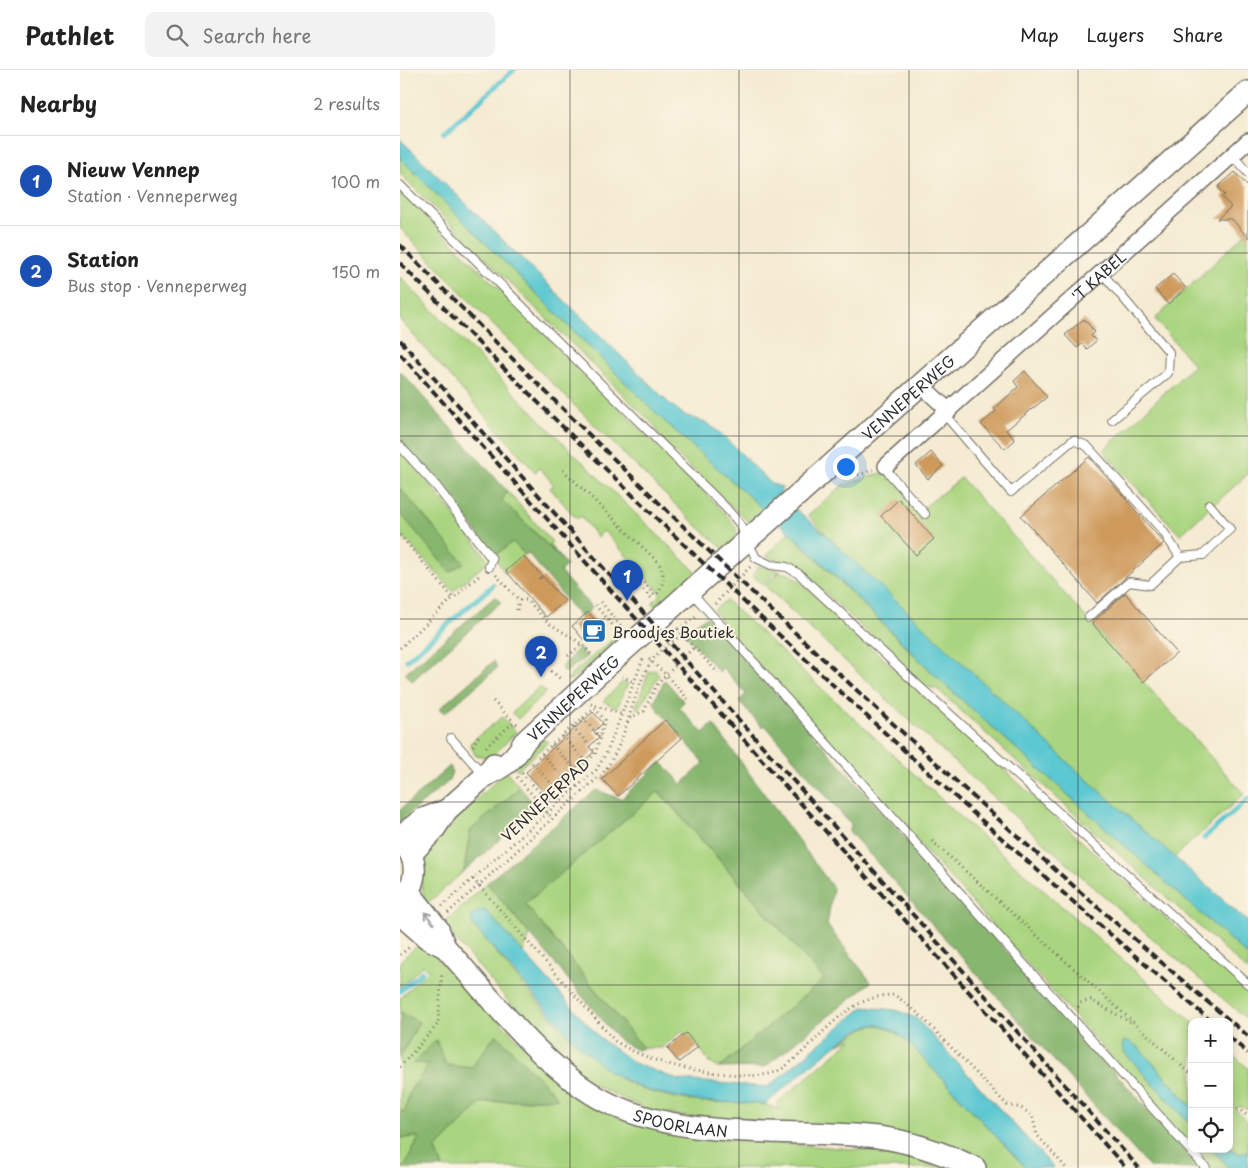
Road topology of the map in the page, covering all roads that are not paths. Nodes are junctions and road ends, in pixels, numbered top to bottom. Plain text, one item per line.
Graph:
1 (1248, 92) edge
2 (1248, 140) edge
3 (1232, 155) junction
4 (1248, 173) edge
5 (400, 185) edge
6 (1102, 273) junction
7 (920, 384) junction
8 (947, 413) junction
9 (1112, 420) dead end
10 (400, 446) edge
11 (886, 466) joint
12 (1208, 504) dead end
13 (926, 514) dead end
14 (754, 543) junction
15 (1180, 558) junction
16 (489, 567) road end
17 (690, 591) junction
18 (1089, 617) dead end
19 (451, 738) dead end
20 (524, 742) junction
21 (485, 776) junction
22 (447, 810) junction
23 (400, 836) edge
24 (406, 848) edge
25 (404, 896) edge
26 (400, 914) edge
27 (441, 957) junction
28 (1248, 984) edge
29 (975, 1168) edge
30 (1206, 1168) edge

1 - 7 main road, VENNEPERWEG
2 - 3 street, 'T KABEL
3 - 4 lane
3 - 6 street, 'T KABEL
5 - 14 lane
6 - 8 street, 'T KABEL
6 - 9 lane
7 - 8 street
7 - 14 main road, VENNEPERWEG
8 - 11 street, 'T KABEL
8 - 15 lane
10 - 16 lane
11 - 13 lane
12 - 15 lane
14 - 17 main road, VENNEPERWEG
14 - 28 lane
15 - 18 lane
17 - 20 main road, VENNEPERWEG
17 - 30 lane
19 - 21 lane
20 - 21 main road, VENNEPERWEG
20 - 21 main road, VENNEPERWEG
21 - 22 main road, VENNEPERWEG
22 - 23 main road, VENNEPERWEG
22 - 24 main road, VENNEPERWEG
24 - 25 main road
27 -> 25 main road, SPOORLAAN
26 - 27 main road, SPOORLAAN
27 - 29 main road, SPOORLAAN

